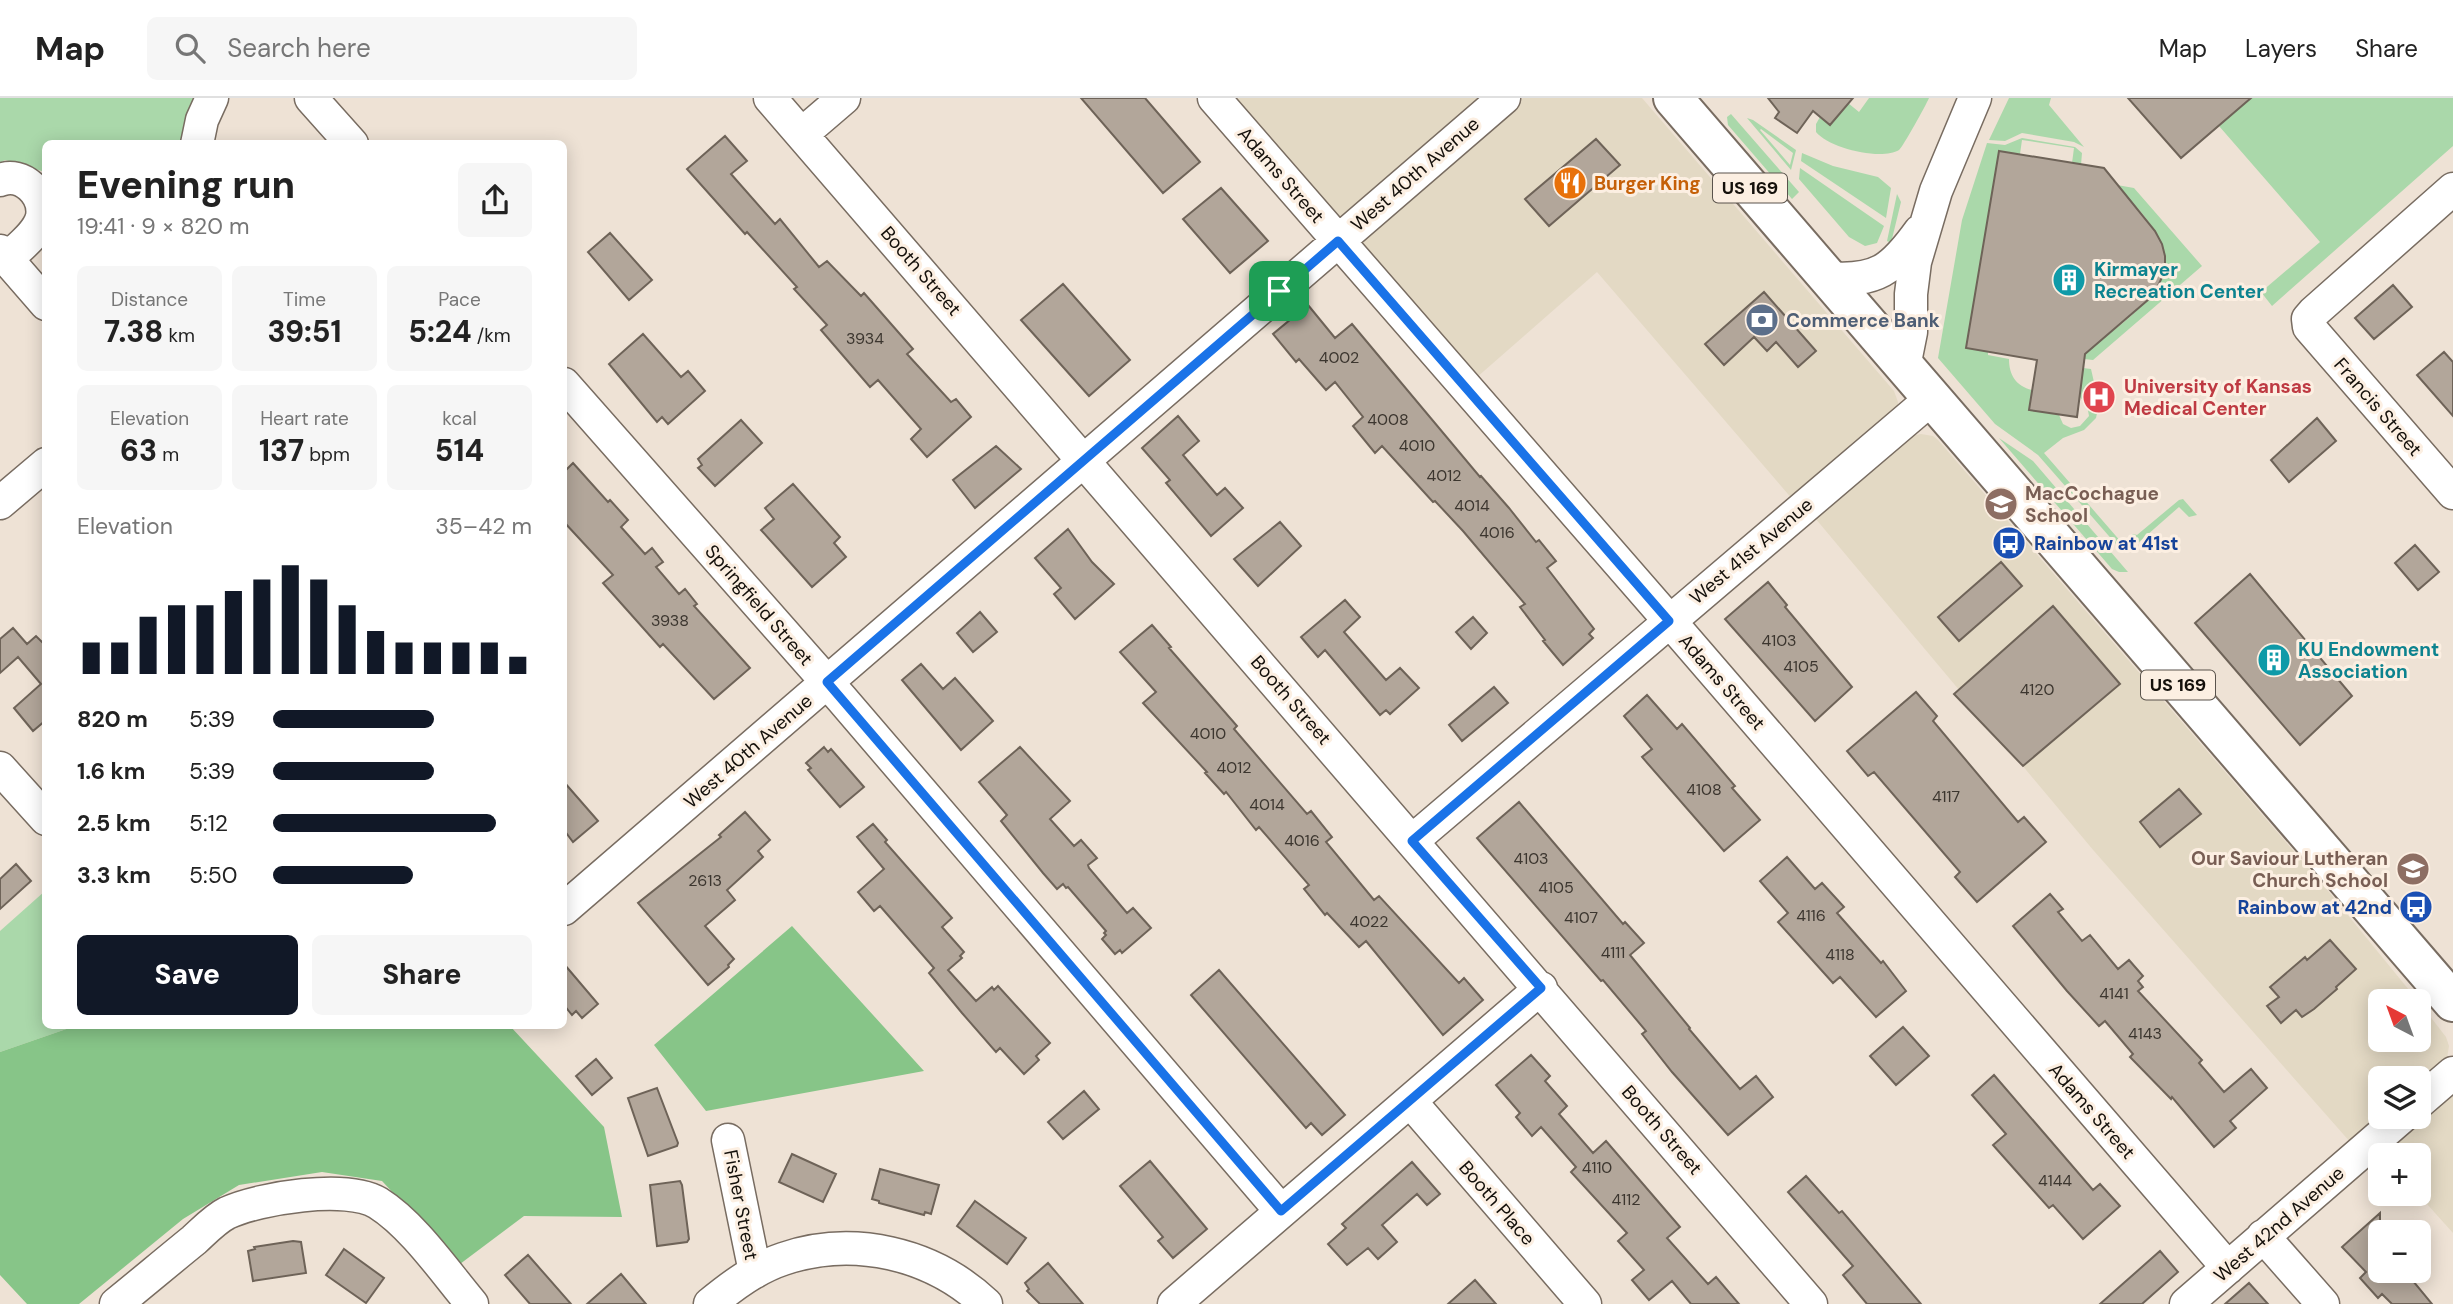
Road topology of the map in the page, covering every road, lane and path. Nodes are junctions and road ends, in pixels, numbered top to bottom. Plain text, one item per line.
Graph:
1 (212, 98) edge
2 (311, 98) edge
3 (770, 98) edge
4 (844, 98) edge
5 (1214, 98) edge
6 (1504, 98) edge
7 (1672, 98) edge
8 (1975, 98) edge
9 (802, 134) junction
10 (198, 140) edge
11 (348, 140) edge
12 (0, 180) edge
13 (2453, 189) edge
14 (1926, 221) junction
15 (1338, 241) junction
16 (3, 255) edge
17 (1827, 278) junction
18 (42, 299) edge
19 (1904, 368) junction
20 (567, 387) edge
21 (1931, 399) junction
22 (1085, 460) junction
23 (42, 467) edge
24 (2453, 493) edge
25 (0, 503) edge
26 (1669, 621) junction
27 (827, 682) junction
28 (0, 768) edge
29 (42, 815) edge
30 (1412, 841) junction
31 (567, 901) edge
32 (1541, 988) junction
33 (2453, 1002) edge
34 (2453, 1073) edge
35 (2431, 1092) edge
36 (1410, 1101) junction
37 (2388, 1129) edge
38 (728, 1140) dead end
39 (1281, 1211) junction
40 (2263, 1236) junction
41 (2228, 1268) junction
42 (755, 1272) junction
43 (116, 1304) edge
44 (472, 1304) edge
45 (710, 1304) edge
46 (986, 1304) edge
47 (1174, 1304) edge
48 (1585, 1304) edge
49 (1811, 1304) edge
50 (2186, 1304) edge
51 (2323, 1304) edge

1 - 10 street
2 - 11 street
3 - 9 street, Booth Street
4 - 9 street
5 - 15 street, Adams Street
6 - 15 street, West 40th Avenue
7 - 17 main road, US 169
8 - 14 street
9 - 22 street, Booth Street
12 - 16 street
13 - 24 street, Francis Street
14 - 17 street
14 - 19 street
15 - 22 street, West 40th Avenue
15 - 26 street, Adams Street
16 - 18 street
17 - 19 main road, US 169
19 - 21 main road, US 169
20 - 27 street, Springfield Street
21 - 26 street, West 41st Avenue
21 - 33 main road, US 169
22 - 27 street, West 40th Avenue
22 - 30 street, Booth Street
23 - 25 street
26 - 30 street, West 41st Avenue
26 - 41 street, Adams Street
27 - 31 street, West 40th Avenue
27 - 39 street, Springfield Street
28 - 29 street
30 - 32 street, Booth Street
32 - 36 street
32 - 49 street, Booth Street
34 - 35 street
36 - 39 street
36 - 48 street, Booth Place
37 - 40 street, West 42nd Avenue
38 - 42 street, Fisher Street
39 - 47 street
40 - 41 street, West 42nd Avenue
40 - 51 street
41 - 50 street, West 42nd Avenue
42 - 45 street
42 - 46 street, Fisher Street
43 - 44 street

